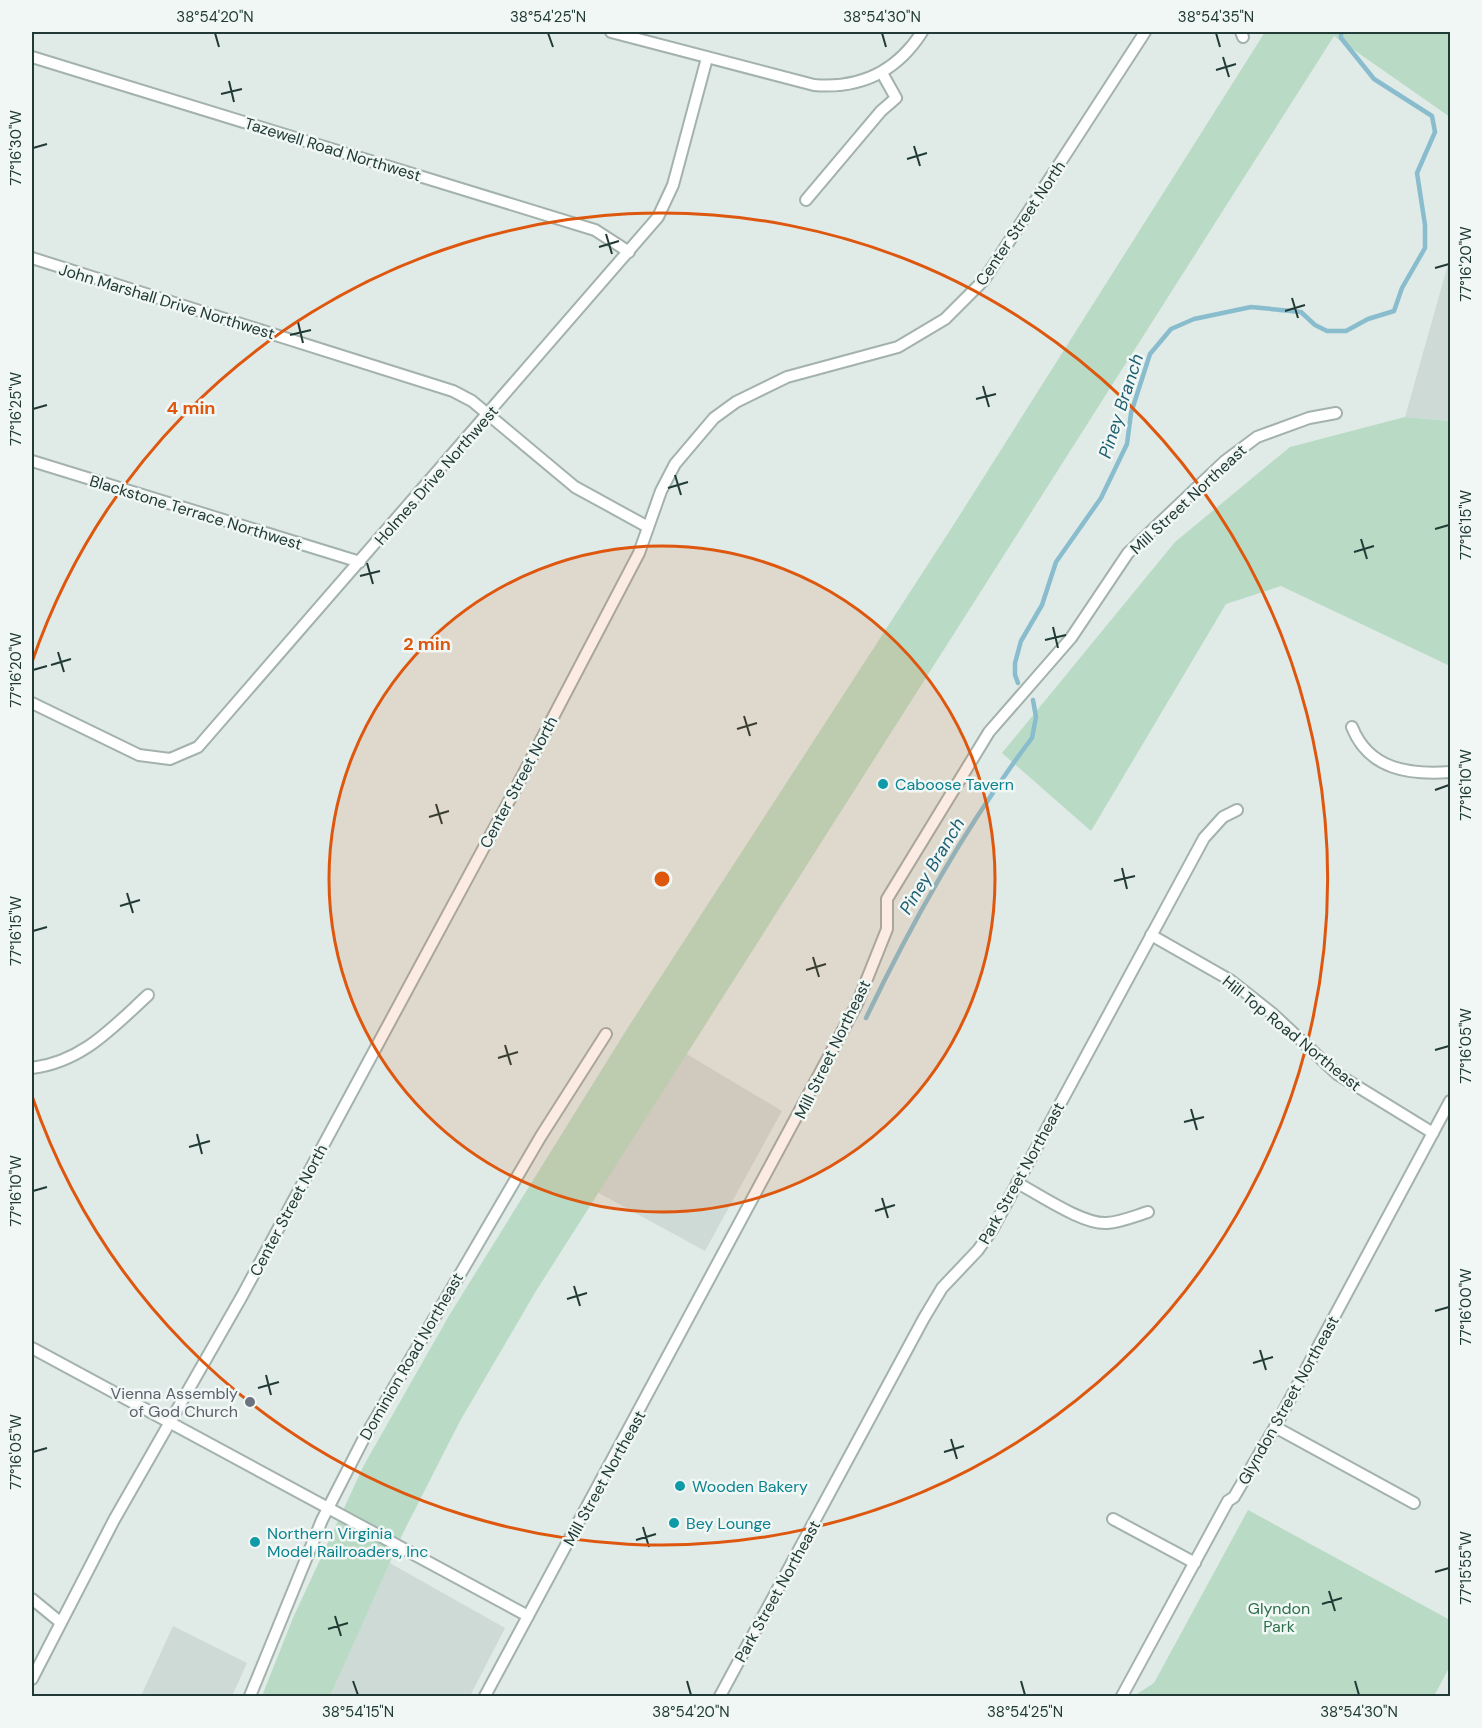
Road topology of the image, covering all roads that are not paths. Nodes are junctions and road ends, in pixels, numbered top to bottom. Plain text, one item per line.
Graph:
1 (611, 32) edge
2 (922, 32) edge
3 (1145, 32) edge
4 (32, 57) edge
5 (708, 58) junction
6 (882, 73) junction
7 (806, 200) dead end
8 (629, 252) junction
9 (32, 258) edge
10 (1336, 413) dead end
11 (489, 414) junction
12 (32, 461) edge
13 (648, 527) junction
14 (360, 562) junction
15 (32, 703) edge
16 (1352, 727) dead end
17 (1450, 772) edge
18 (1237, 810) dead end
19 (1151, 935) junction
20 (148, 995) dead end
21 (606, 1034) dead end
22 (32, 1068) edge
23 (1450, 1101) edge
24 (1433, 1132) junction
25 (1017, 1183) junction
26 (1148, 1212) dead end
27 (32, 1348) edge
28 (169, 1423) junction
29 (1275, 1427) junction
30 (1414, 1503) dead end
31 (327, 1508) junction
32 (1113, 1519) dead end
33 (1195, 1563) junction
34 (32, 1599) edge
35 (528, 1616) junction
36 (60, 1622) junction
37 (32, 1679) edge
38 (250, 1696) edge
39 (485, 1696) edge
40 (720, 1696) edge
41 (1122, 1696) edge

1 - 5 street
2 - 6 street
3 - 13 street, Center Street North
4 - 8 street, Tazewell Road Northwest
5 - 6 street
5 - 8 street, Holmes Drive Northwest
6 - 7 street
8 - 11 street, Holmes Drive Northwest
9 - 11 street, John Marshall Drive Northwest
10 - 35 street, Mill Street Northeast
11 - 13 street, John Marshall Drive Northwest
11 - 14 street, Holmes Drive Northwest
12 - 14 street, Blackstone Terrace Northwest
13 - 28 street, Center Street North
14 - 15 street, Holmes Drive Northwest
16 - 17 street
18 - 19 street, Park Street Northeast
19 - 24 street, Hill Top Road Northeast
19 - 25 street, Park Street Northeast
20 - 22 street
21 - 31 street, Dominion Road Northeast
23 - 24 street, Glyndon Street Northeast
24 - 29 street, Glyndon Street Northeast
25 - 26 street
25 - 40 street, Park Street Northeast
27 - 28 street
28 - 31 street
28 - 36 street, Center Street North
29 - 30 street
29 - 33 street, Glyndon Street Northeast
31 - 35 street
31 - 38 street, Dominion Road Northeast
32 - 33 street
33 - 41 street, Glyndon Street Northeast
34 - 36 street
35 - 39 street, Mill Street Northeast
36 - 37 street, Center Street North

